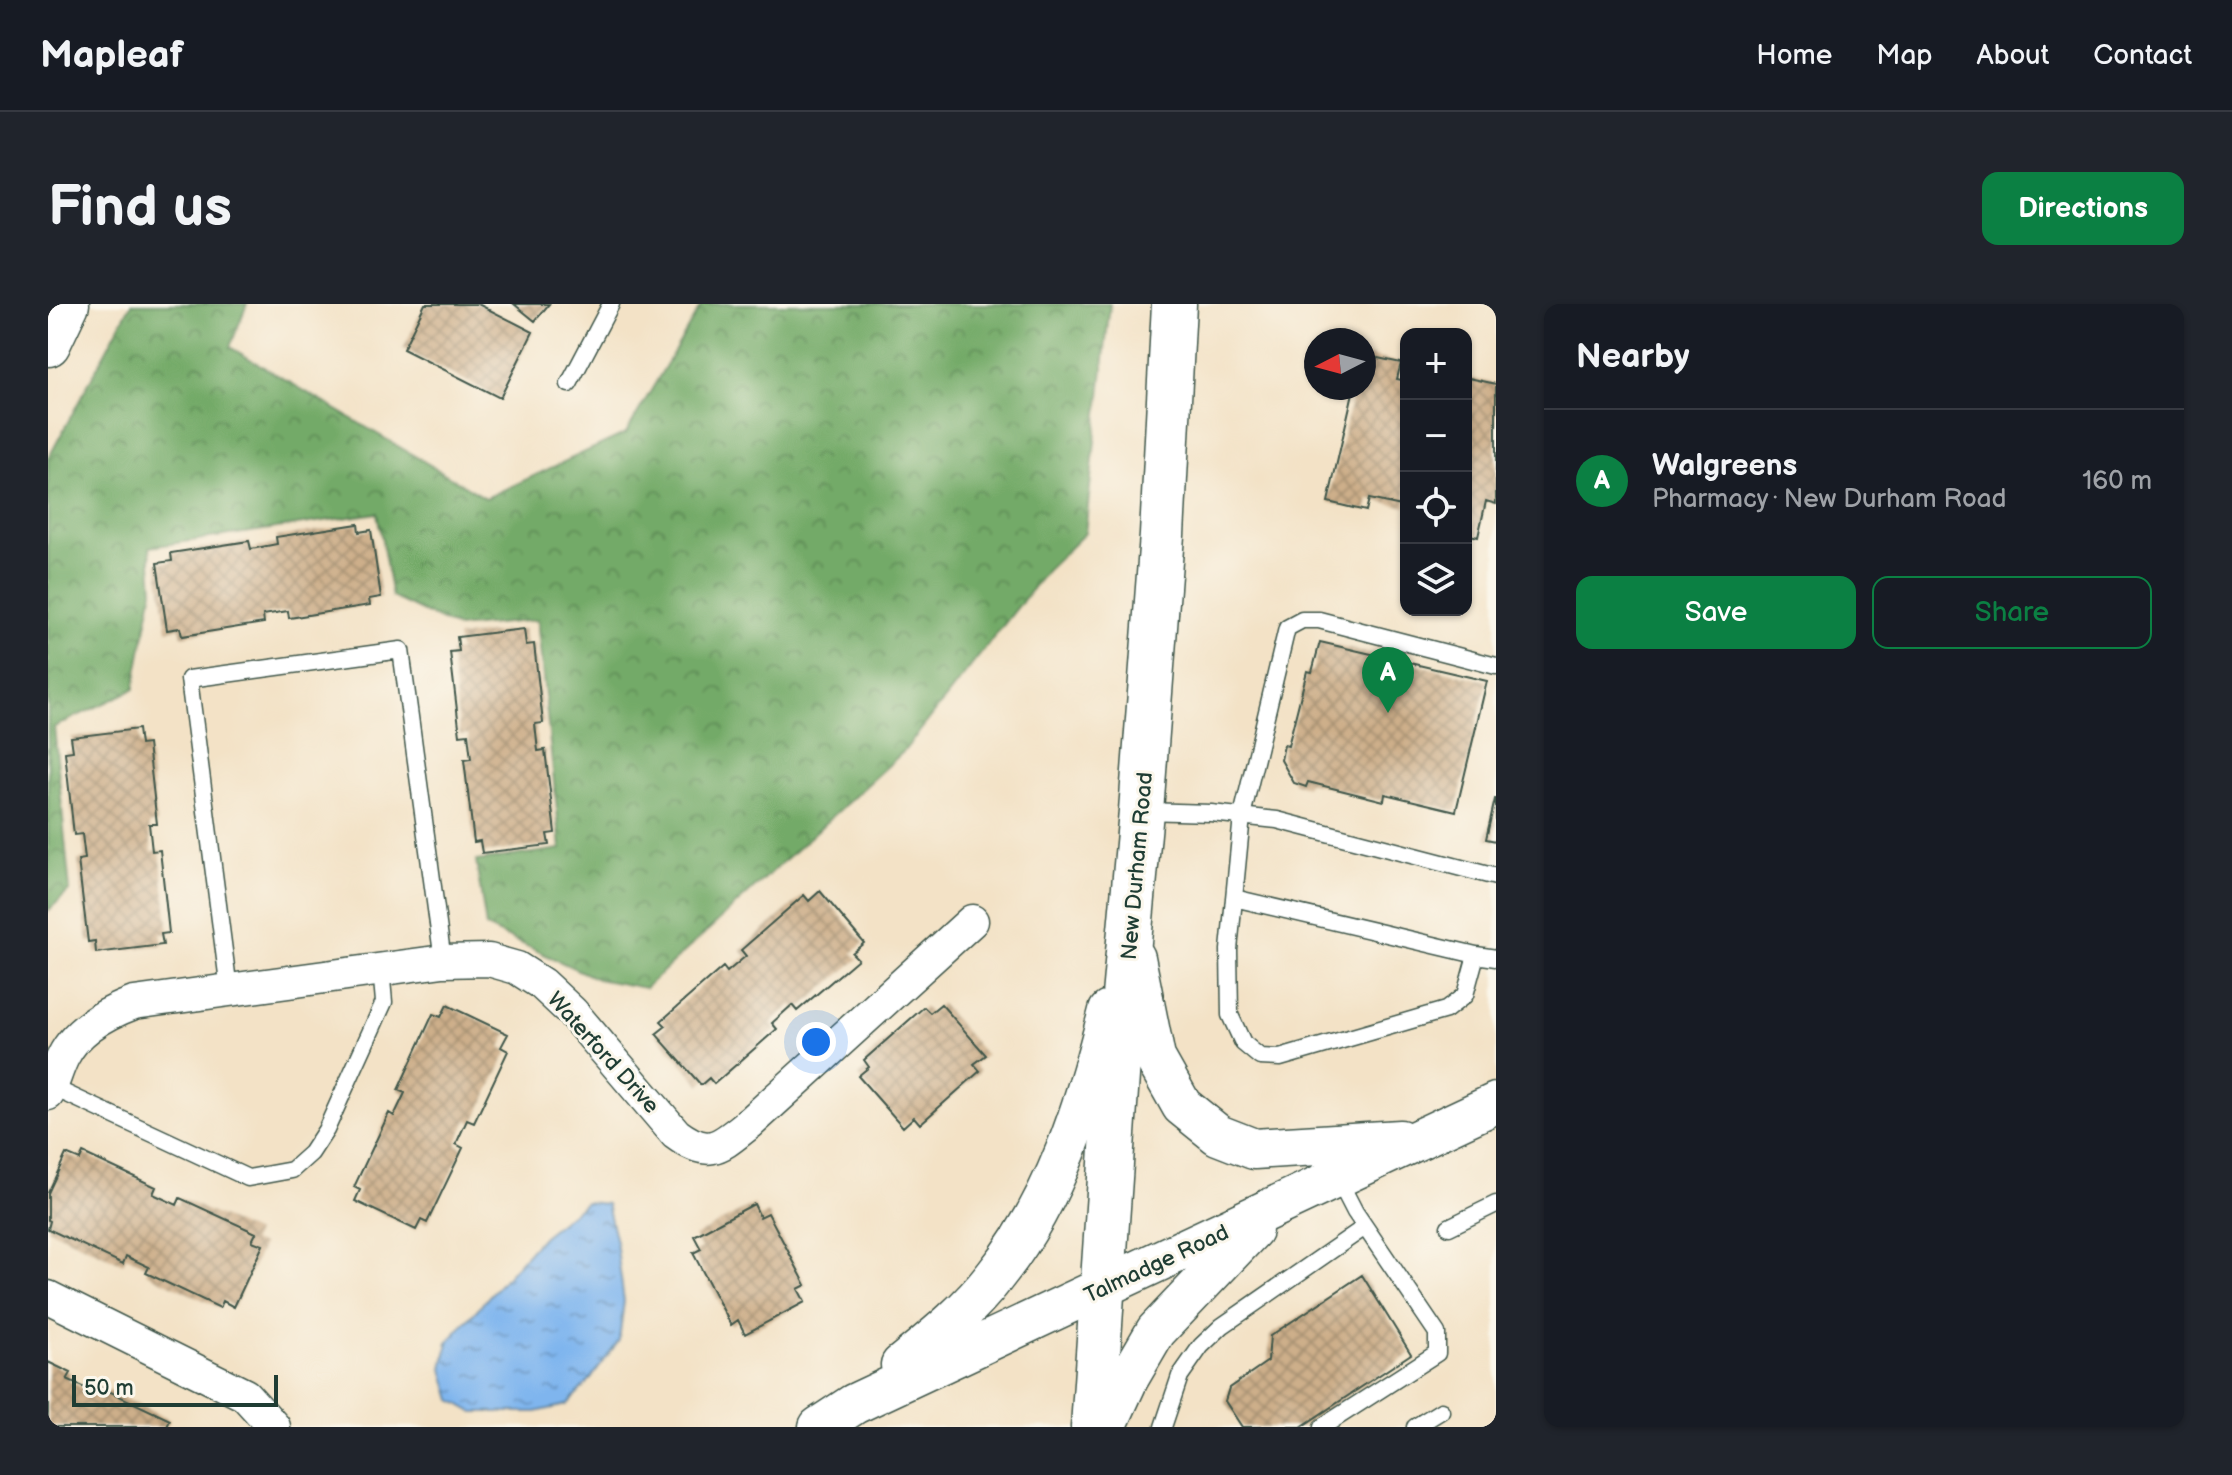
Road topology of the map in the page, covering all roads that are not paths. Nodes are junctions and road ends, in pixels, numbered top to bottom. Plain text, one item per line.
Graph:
1 (67, 304) edge
2 (611, 304) edge
3 (1174, 304) edge
4 (48, 344) edge
5 (569, 384) dead end
6 (1496, 666) edge
7 (1141, 811) junction
8 (1242, 816) junction
9 (1496, 877) edge
10 (1234, 898) junction
11 (972, 921) dead end
12 (1130, 930) junction
13 (1476, 955) junction
14 (1496, 958) edge
15 (443, 961) junction
16 (381, 969) junction
17 (229, 990) junction
18 (50, 1090) edge
19 (1496, 1103) edge
20 (1424, 1138) junction
21 (1338, 1179) junction
22 (1496, 1204) edge
23 (1273, 1210) junction
24 (1365, 1227) junction
25 (1449, 1227) dead end
26 (1105, 1288) junction
27 (48, 1297) edge
28 (854, 1404) junction
29 (1441, 1411) dead end
30 (274, 1427) edge
31 (819, 1427) edge
32 (1093, 1427) edge
33 (1106, 1427) edge
34 (1163, 1427) edge
35 (1322, 1427) edge
36 (1415, 1427) edge

1 - 4 main road
2 - 5 lane
3 - 7 main road, New Durham Road
6 - 8 lane
7 - 8 lane
7 - 12 main road, New Durham Road
8 - 9 lane
8 - 10 lane
10 - 13 lane
10 - 13 lane
11 - 15 street, Waterford Drive
12 - 20 street
12 - 26 main road, New Durham Road
12 - 28 street
13 - 14 lane
15 - 16 street, Waterford Drive
15 - 17 lane
16 - 17 street, Waterford Drive
16 - 18 lane
17 - 18 street, Waterford Drive
19 - 20 street, Talmadge Road
20 - 21 street, Talmadge Road
21 - 23 street, Talmadge Road
21 - 24 lane
22 - 25 lane
23 - 26 street, Talmadge Road
23 - 33 street
24 - 34 lane
24 - 35 lane
26 - 28 street, Talmadge Road
26 - 32 main road, New Durham Road
27 - 30 street
28 - 31 street, Talmadge Road
29 - 36 lane

